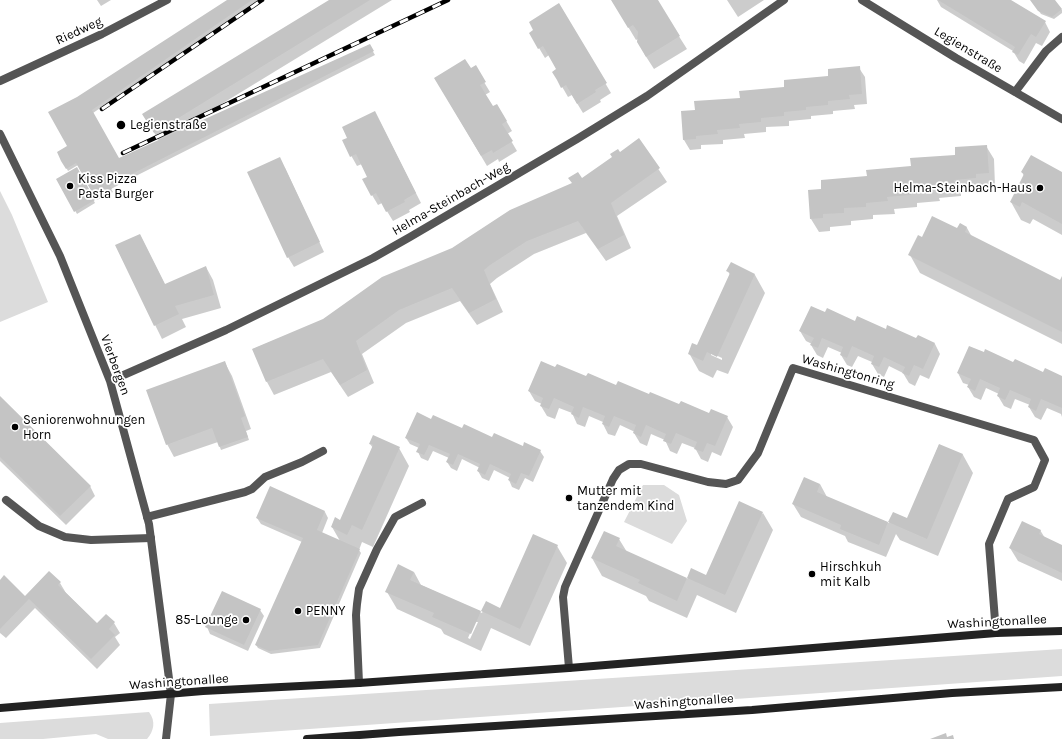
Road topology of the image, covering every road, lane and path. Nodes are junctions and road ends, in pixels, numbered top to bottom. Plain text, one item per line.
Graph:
1 (167, 0) edge
2 (784, 0) edge
3 (862, 0) edge
4 (1062, 37) edge
5 (0, 81) edge
6 (1015, 92) junction
7 (1062, 119) edge
8 (0, 134) edge
9 (110, 380) junction
10 (323, 451) dead end
11 (6, 500) dead end
12 (422, 504) dead end
13 (147, 517) junction
14 (151, 538) junction
15 (1062, 631) edge
16 (996, 633) junction
17 (569, 668) junction
18 (359, 684) junction
19 (1062, 687) edge
20 (171, 694) junction
21 (0, 708) edge
22 (166, 739) edge
23 (307, 739) edge

1 - 5 street, Riedweg
2 - 9 street, Helma-Steinbach-Weg
3 - 6 street, Legienstraße
4 - 6 street
6 - 7 street, Legienstraße
8 - 9 street, Vierbergen
9 - 13 street, Vierbergen
10 - 13 street
11 - 14 street
12 - 18 street
13 - 14 street, Vierbergen
14 - 20 street, Vierbergen
15 - 16 street, Washingtonallee
16 - 17 street, Washingtonallee
16 - 17 street, Washingtonring
17 - 18 street, Washingtonallee
18 - 20 street, Washingtonallee
19 - 23 street, Washingtonallee
20 - 21 street, Washingtonallee
20 - 22 street, Vierbergen

